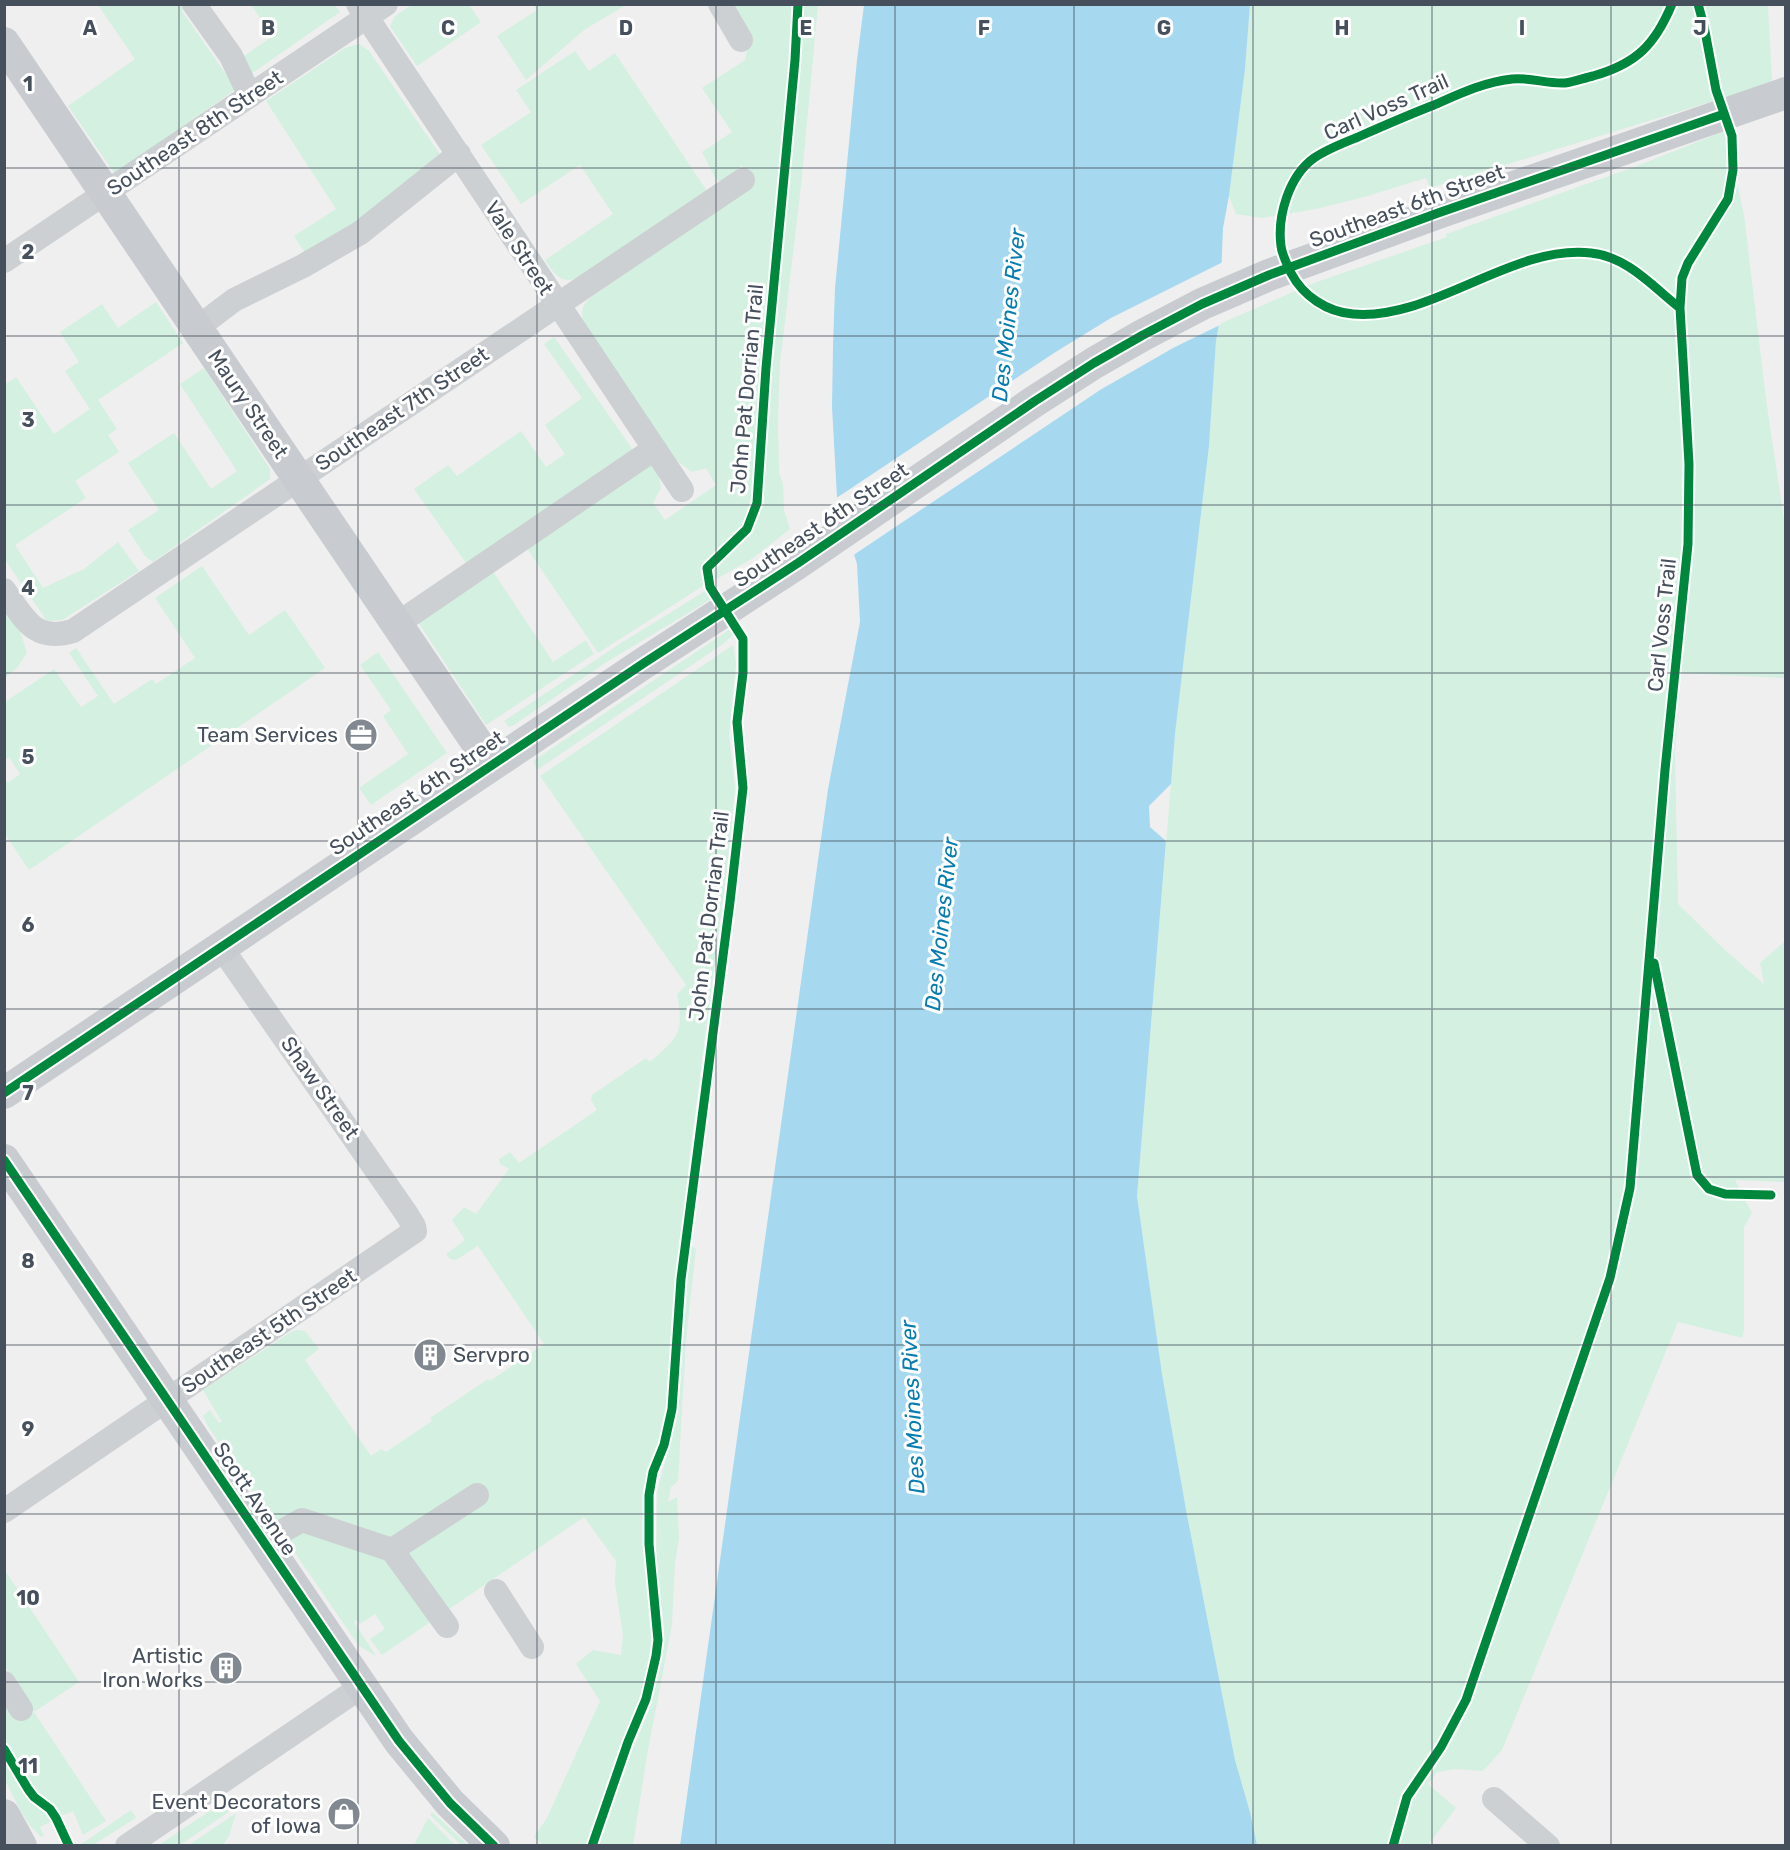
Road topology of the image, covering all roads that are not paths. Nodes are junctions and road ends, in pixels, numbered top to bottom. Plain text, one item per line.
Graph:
1 (195, 4) edge
2 (720, 4) edge
3 (370, 9) edge
4 (741, 40) dead end
5 (4, 43) edge
6 (1785, 93) edge
7 (250, 96) junction
8 (459, 154) junction
9 (743, 180) dead end
10 (106, 193) junction
11 (4, 261) edge
12 (557, 306) junction
13 (197, 328) junction
14 (654, 449) junction
15 (299, 478) junction
16 (682, 490) dead end
17 (4, 590) edge
18 (397, 624) junction
19 (492, 765) junction
20 (221, 946) junction
21 (4, 1093) edge
22 (4, 1160) edge
23 (415, 1231) joint
24 (166, 1401) junction
25 (477, 1496) dead end
26 (4, 1511) edge
27 (263, 1542) junction
28 (392, 1550) junction
29 (496, 1591) dead end
30 (447, 1626) dead end
31 (532, 1647) dead end
32 (4, 1683) edge
33 (361, 1687) junction
34 (21, 1709) dead end
35 (1494, 1799) dead end
36 (4, 1815) edge
37 (21, 1845) edge
38 (127, 1845) edge
39 (494, 1845) edge
40 (1548, 1845) edge

1 - 7 street
2 - 4 street
3 - 7 street, Southeast 8th Street
3 - 8 street, Vale Street
5 - 10 main road, Maury Street
6 - 19 main road, Southeast 6th Street
7 - 10 street, Southeast 8th Street
8 - 12 street, Vale Street
8 - 13 street
9 - 12 street, Southeast 7th Street
10 - 11 street, Southeast 8th Street
10 - 13 main road, Maury Street
12 - 14 street, Vale Street
12 - 15 street, Southeast 7th Street
13 - 15 main road, Maury Street
14 - 16 street, Vale Street
14 - 18 street
15 - 17 street, Southeast 7th Street
15 - 18 main road, Maury Street
18 - 19 main road, Maury Street
19 - 20 main road, Southeast 6th Street
20 - 21 main road, Southeast 6th Street
20 - 23 street, Shaw Street
22 - 24 main road, Scott Avenue
23 - 24 street, Southeast 5th Street
24 - 26 street, Southeast 5th Street
24 - 27 main road, Scott Avenue
25 - 28 street
27 - 28 street
27 - 33 main road, Scott Avenue
28 - 30 street
29 - 31 street
32 - 34 street
33 - 38 street
33 - 39 main road, Scott Avenue
35 - 40 street
36 - 37 main road

